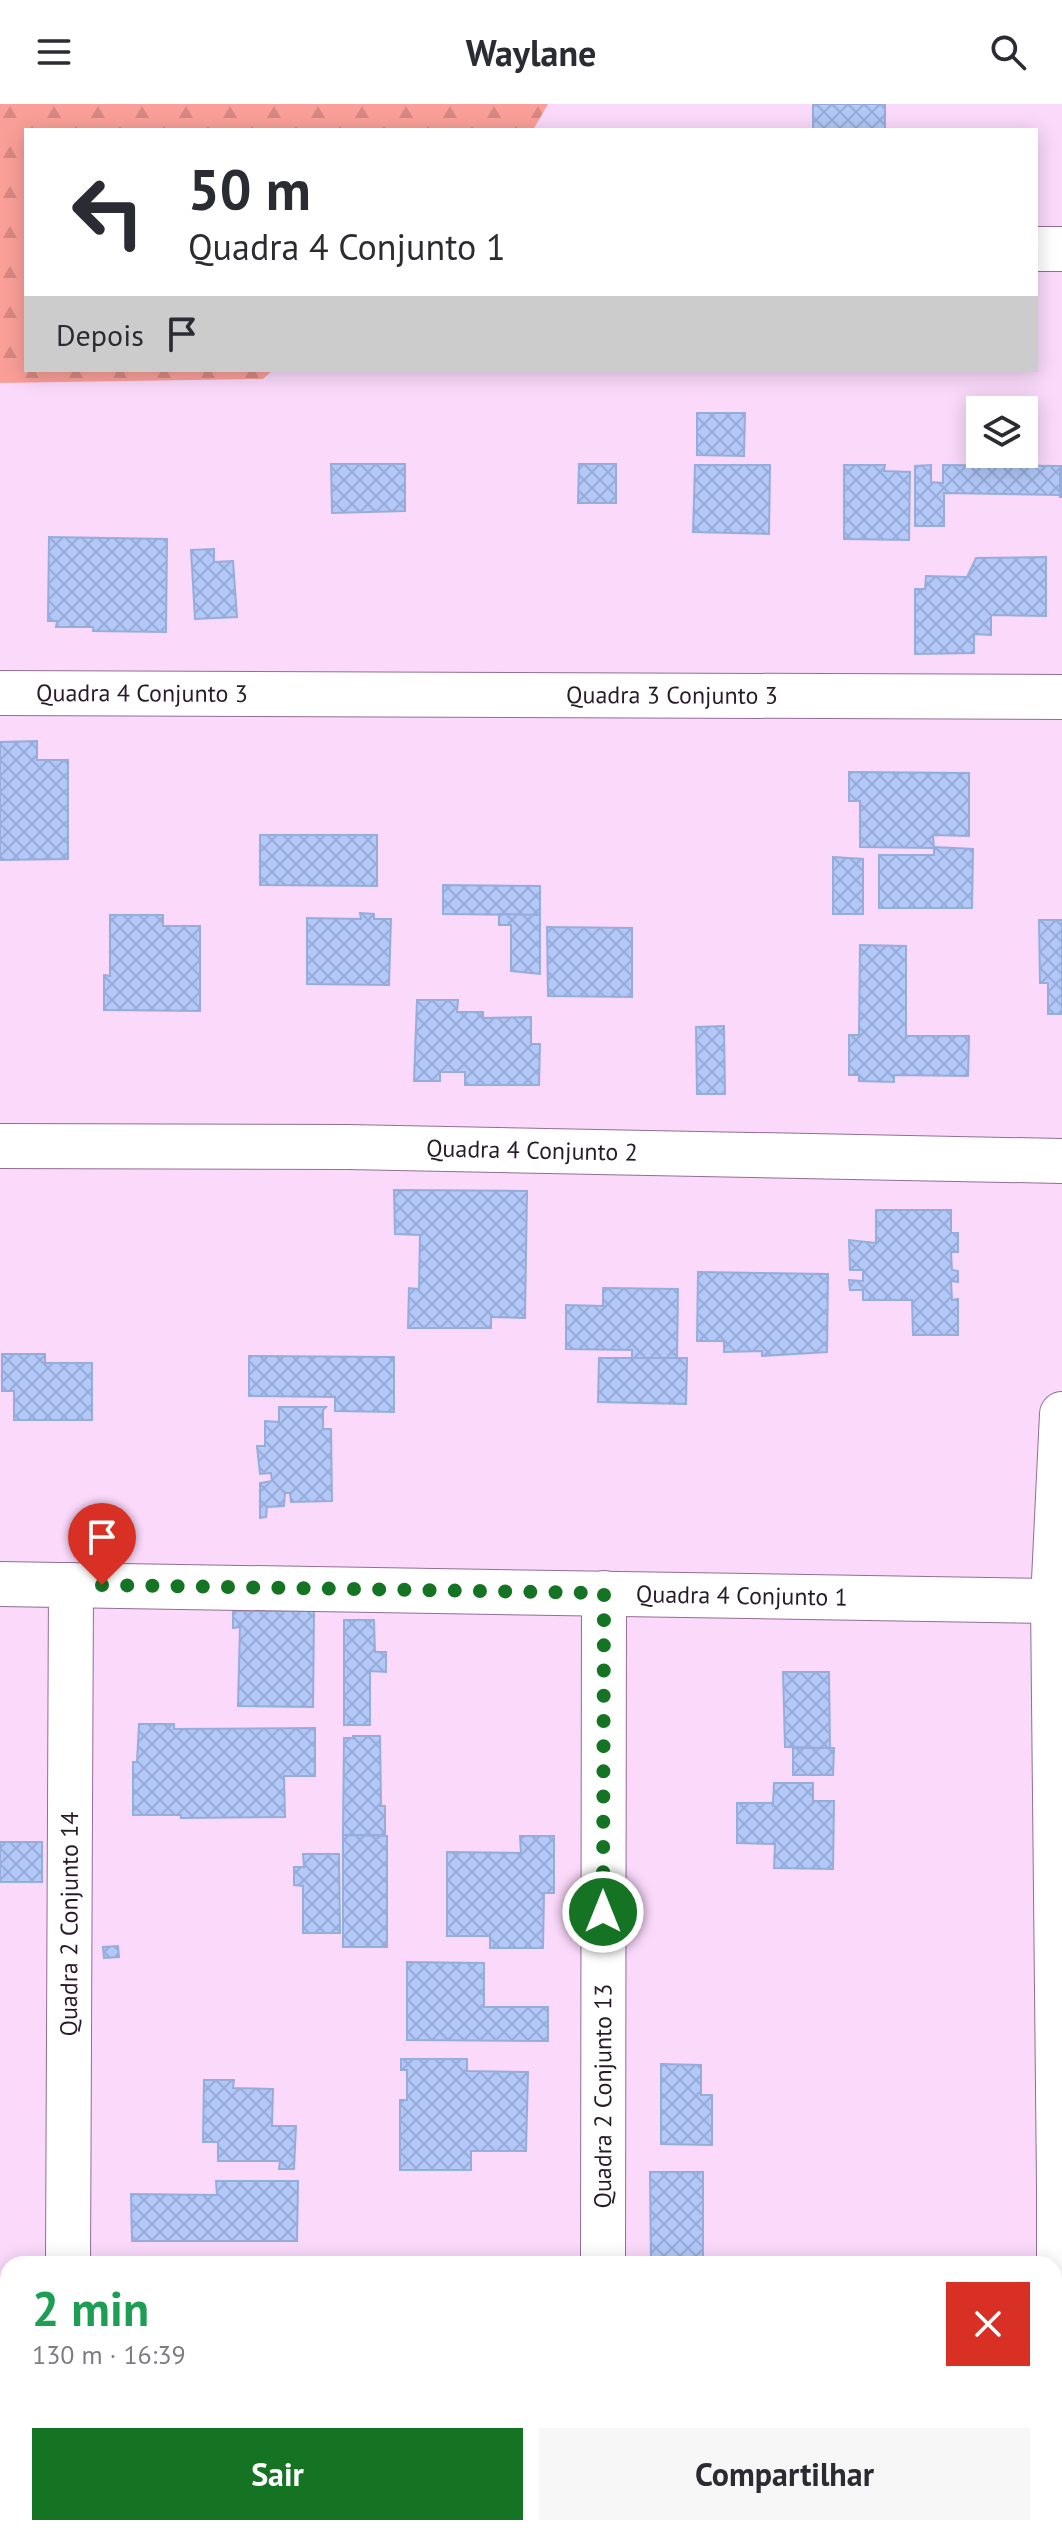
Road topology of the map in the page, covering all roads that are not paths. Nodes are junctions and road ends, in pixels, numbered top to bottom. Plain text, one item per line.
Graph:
1 (1038, 249) edge
2 (1062, 249) edge
3 (0, 693) edge
4 (283, 695) joint
5 (1062, 697) edge
6 (0, 1146) edge
7 (1062, 1161) edge
8 (1062, 1414) edge
9 (1058, 1552) edge
10 (0, 1584) edge
11 (71, 1585) junction
12 (604, 1593) junction
13 (1053, 1601) junction
14 (1058, 1662) edge
15 (68, 2256) edge
16 (603, 2256) edge
17 (1059, 2256) edge

1 - 2 street
3 - 4 street, Quadra 4 Conjunto 3
4 - 5 street, Quadra 3 Conjunto 3
6 - 7 street, Quadra 4 Conjunto 2
8 - 9 street
9 - 13 street
10 - 11 street, Quadra 4 Conjunto 1
11 - 12 street, Quadra 4 Conjunto 1
11 - 15 street, Quadra 2 Conjunto 14
12 - 13 street, Quadra 4 Conjunto 1
12 - 16 street, Quadra 2 Conjunto 13
13 - 14 street
14 - 17 street

